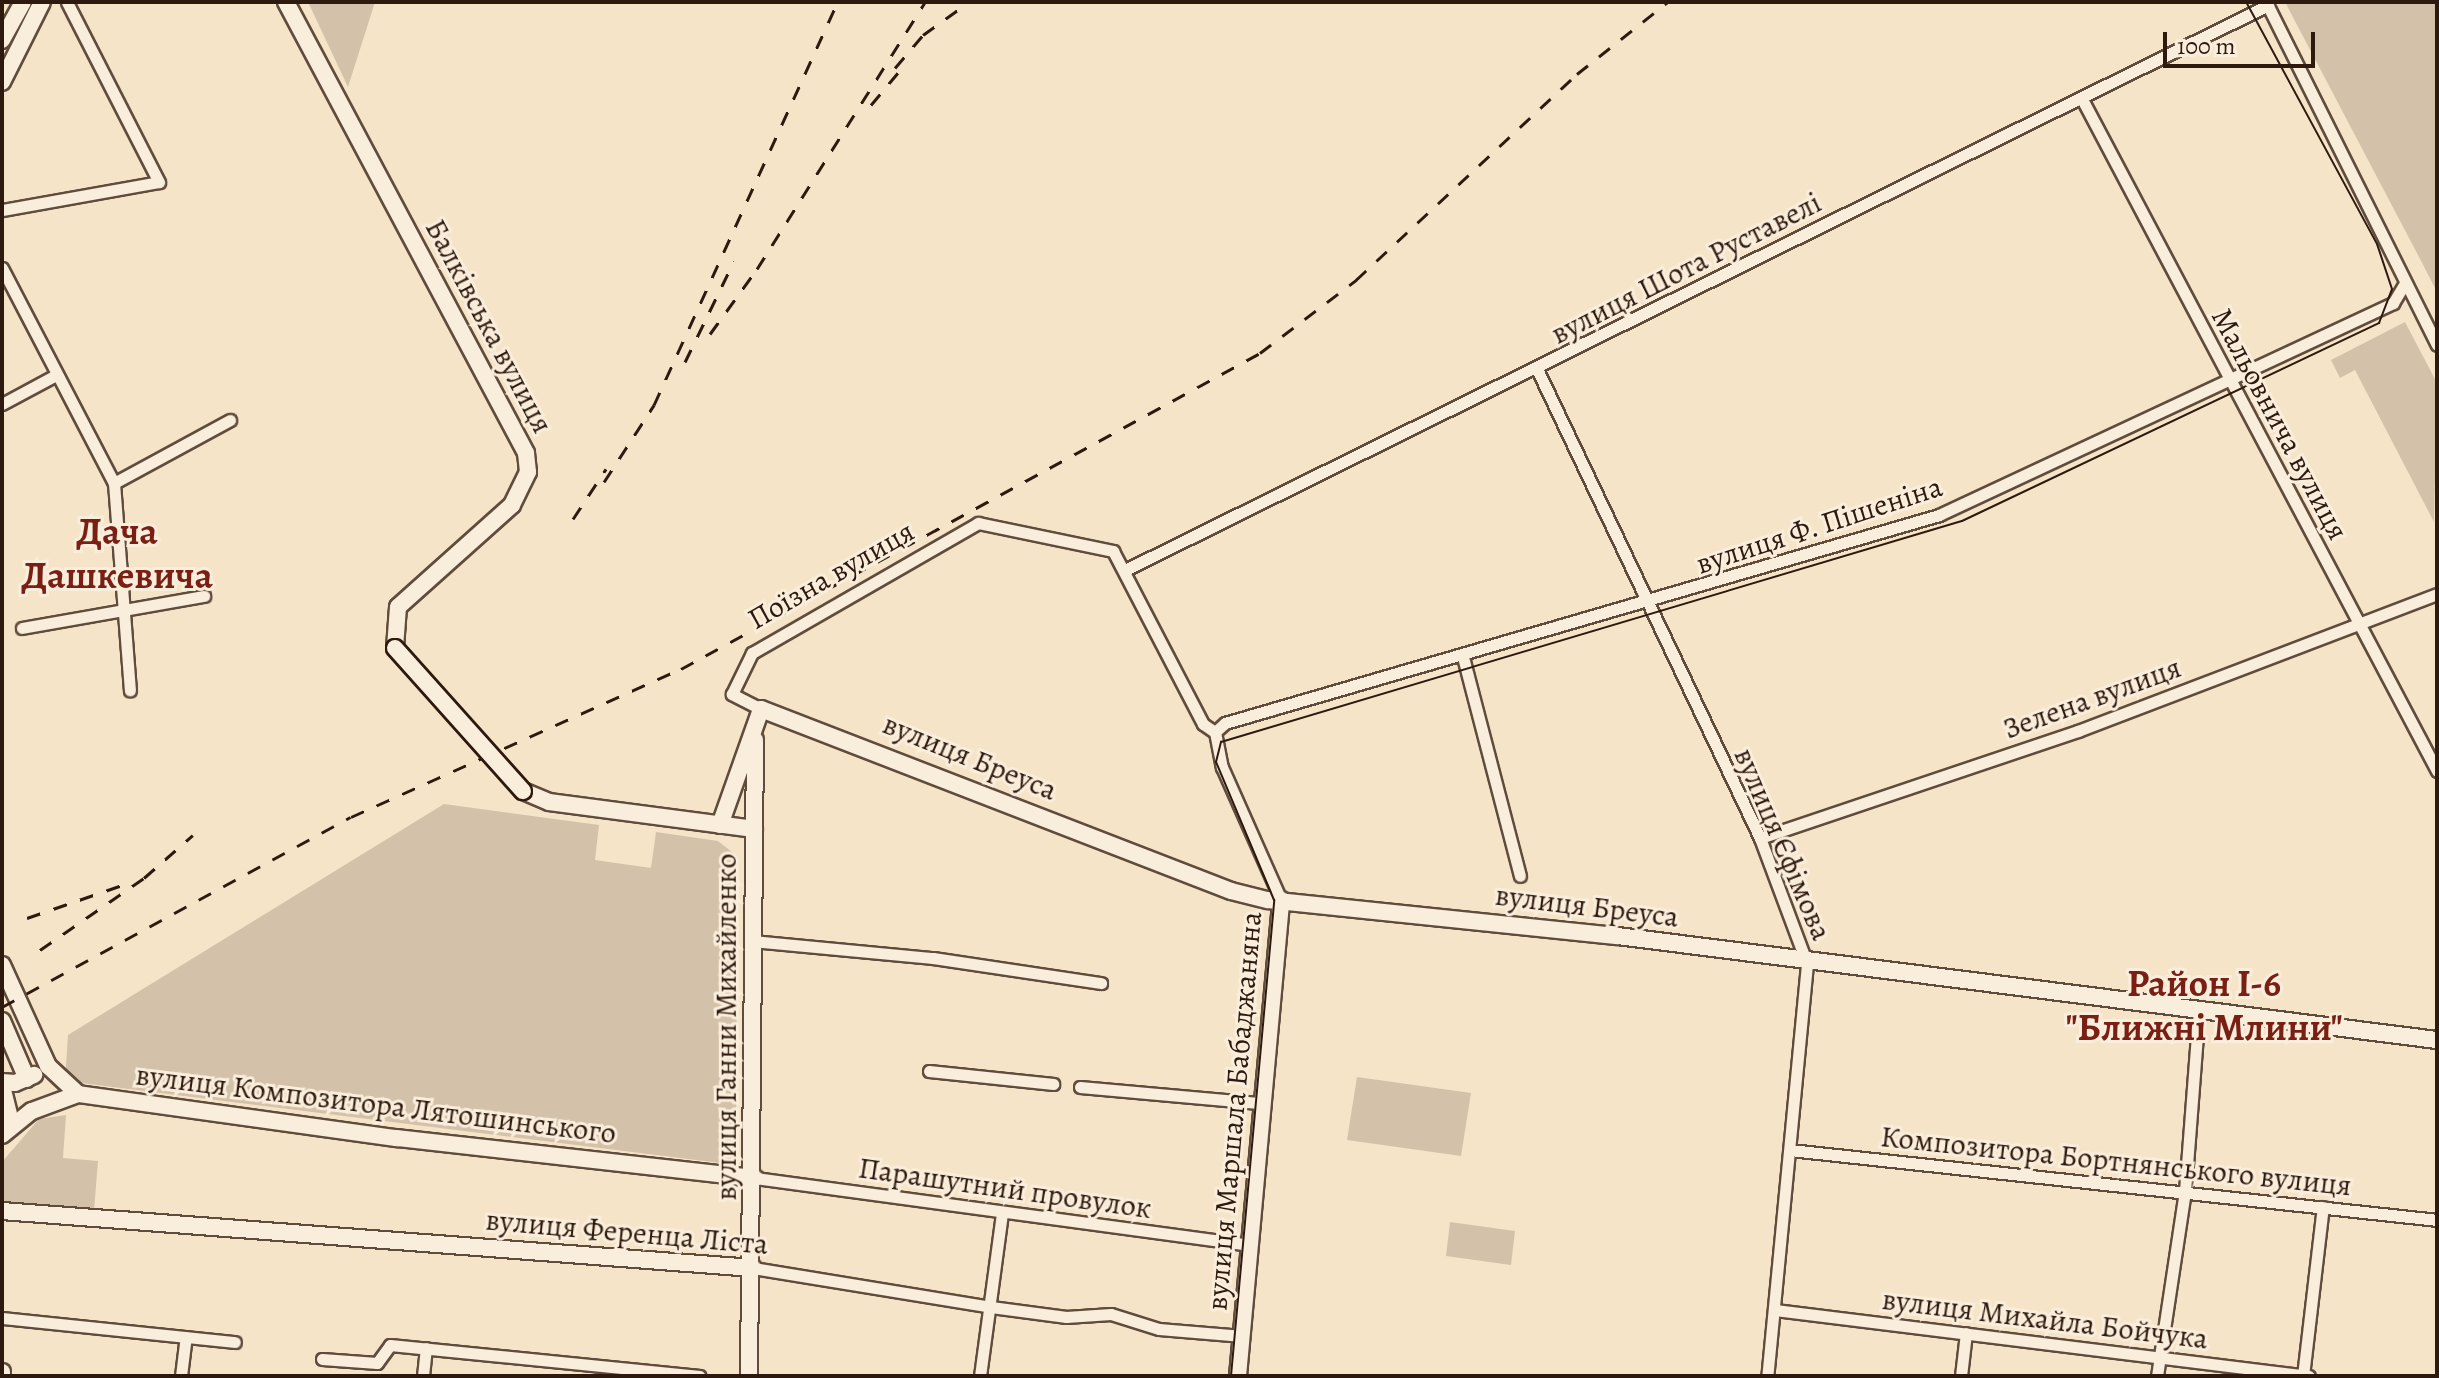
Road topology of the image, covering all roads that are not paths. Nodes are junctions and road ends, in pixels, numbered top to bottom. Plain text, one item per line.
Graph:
1 (23, 2) edge
2 (42, 2) edge
3 (67, 2) edge
4 (286, 2) edge
5 (2267, 3) edge
6 (2, 40) edge
7 (2, 82) edge
8 (2082, 99) junction
9 (2, 210) edge
10 (2, 268) edge
11 (2404, 285) junction
12 (2437, 345) edge
13 (1537, 369) junction
14 (56, 375) junction
15 (2230, 380) junction
16 (2, 404) edge
17 (230, 420) dead end
18 (114, 483) junction
19 (978, 523) joint
20 (1125, 570) junction
21 (2437, 594) edge
22 (204, 596) dead end
23 (1647, 604) junction
24 (122, 609) junction
25 (2358, 625) junction
26 (22, 628) dead end
27 (1463, 657) junction
28 (130, 690) dead end
29 (761, 709) junction
30 (755, 727) junction
31 (1215, 732) junction
32 (2437, 771) edge
33 (720, 825) junction
34 (754, 829) junction
35 (1760, 838) junction
36 (1520, 876) dead end
37 (1281, 900) junction
38 (752, 941) junction
39 (1807, 964) junction
40 (2, 965) edge
41 (1101, 983) dead end
42 (2199, 1010) junction
43 (2, 1021) edge
44 (2437, 1040) edge
45 (48, 1066) junction
46 (929, 1071) dead end
47 (27, 1079) junction
48 (2, 1084) edge
49 (1053, 1084) dead end
50 (1080, 1087) dead end
51 (78, 1094) junction
52 (1261, 1103) junction
53 (6, 1129) edge
54 (1790, 1150) junction
55 (755, 1178) junction
56 (2185, 1191) junction
57 (2323, 1207) junction
58 (2, 1211) edge
59 (1002, 1214) junction
60 (2437, 1220) edge
61 (1250, 1245) junction
62 (753, 1268) junction
63 (991, 1307) junction
64 (1775, 1310) junction
65 (2, 1318) edge
66 (1966, 1333) junction
67 (1243, 1336) junction
68 (186, 1337) junction
69 (235, 1342) dead end
70 (426, 1348) junction
71 (2159, 1357) junction
72 (322, 1359) dead end
73 (181, 1376) edge
74 (423, 1376) edge
75 (699, 1376) edge
76 (749, 1376) edge
77 (980, 1376) edge
78 (1238, 1376) edge
79 (1767, 1376) edge
80 (1961, 1376) edge
81 (2157, 1376) edge
82 (2305, 1376) edge

1 - 6 street
2 - 7 street
3 - 9 street
4 - 33 street, Балківська вулиця, bridge
5 - 8 street, вулиця Шота Руставелі
5 - 11 street
8 - 13 street, вулиця Шота Руставелі
8 - 15 street, Мальовнича вулиця
10 - 14 street
11 - 12 street
11 - 15 street, вулиця Ф. Пішеніна
13 - 20 street, вулиця Шота Руставелі
13 - 23 street, вулиця Єфімова
14 - 16 street
14 - 18 street
15 - 23 street, вулиця Ф. Пішеніна
15 - 25 street, Мальовнича вулиця
17 - 18 street
18 - 24 street
19 - 20 street, вулиця Маршала Бабаджаняна
19 - 29 street, Поїзна вулиця
20 - 31 street, вулиця Маршала Бабаджаняна
21 - 25 street, Зелена вулиця
22 - 24 street
23 - 27 street, вулиця Ф. Пішеніна
23 - 35 street, вулиця Єфімова
24 - 26 street
24 - 28 street
25 - 32 street, Мальовнича вулиця
25 - 35 street, Зелена вулиця
27 - 31 street, вулиця Ф. Пішеніна
27 - 36 street
29 - 30 street, вулиця Ганни Михайленко
29 - 37 street, вулиця Бреуса
30 - 33 street, вулиця Ганни Михайленко
30 - 34 street, вулиця Ганни Михайленко
31 - 37 street, вулиця Маршала Бабаджаняна
33 - 34 street
34 - 38 street, вулиця Ганни Михайленко
35 - 39 street, вулиця Єфімова
37 - 39 street, вулиця Бреуса
37 - 52 street, вулиця Маршала Бабаджаняна
38 - 41 street
38 - 55 street, вулиця Ганни Михайленко
39 - 42 street, вулиця Бреуса
39 - 54 street, вулиця Єфімова
40 - 45 street
42 - 44 street, вулиця Бреуса
42 - 56 street
43 - 47 street
45 - 47 street
45 - 51 street
46 - 49 street
47 - 48 street
48 - 53 street
50 - 52 street
51 - 53 street
51 - 55 street, вулиця Композитора Лятошинського
52 - 61 street, вулиця Маршала Бабаджаняна
54 - 56 street, Композитора Бортнянського вулиця
54 - 64 street, вулиця Єфімова
55 - 59 street, Парашутний провулок
55 - 62 street, вулиця Ганни Михайленко
56 - 57 street, Композитора Бортнянського вулиця
56 - 71 street
57 - 60 street, Композитора Бортнянського вулиця
57 - 82 street
58 - 62 street, вулиця Ференца Ліста
59 - 61 street, Парашутний провулок
59 - 63 street
61 - 67 street, вулиця Маршала Бабаджаняна
62 - 63 street, вулиця Ференца Ліста
62 - 76 street, вулиця Ганни Михайленко
63 - 67 street, вулиця Ференца Ліста
63 - 77 street
64 - 66 street, вулиця Михайла Бойчука
64 - 79 street, вулиця Єфімова
65 - 68 street
66 - 71 street, вулиця Михайла Бойчука
66 - 80 street
67 - 78 street, вулиця Маршала Бабаджаняна
68 - 69 street
68 - 73 street
70 - 72 street
70 - 74 street
70 - 75 street
71 - 81 street
71 - 82 street, вулиця Михайла Бойчука

